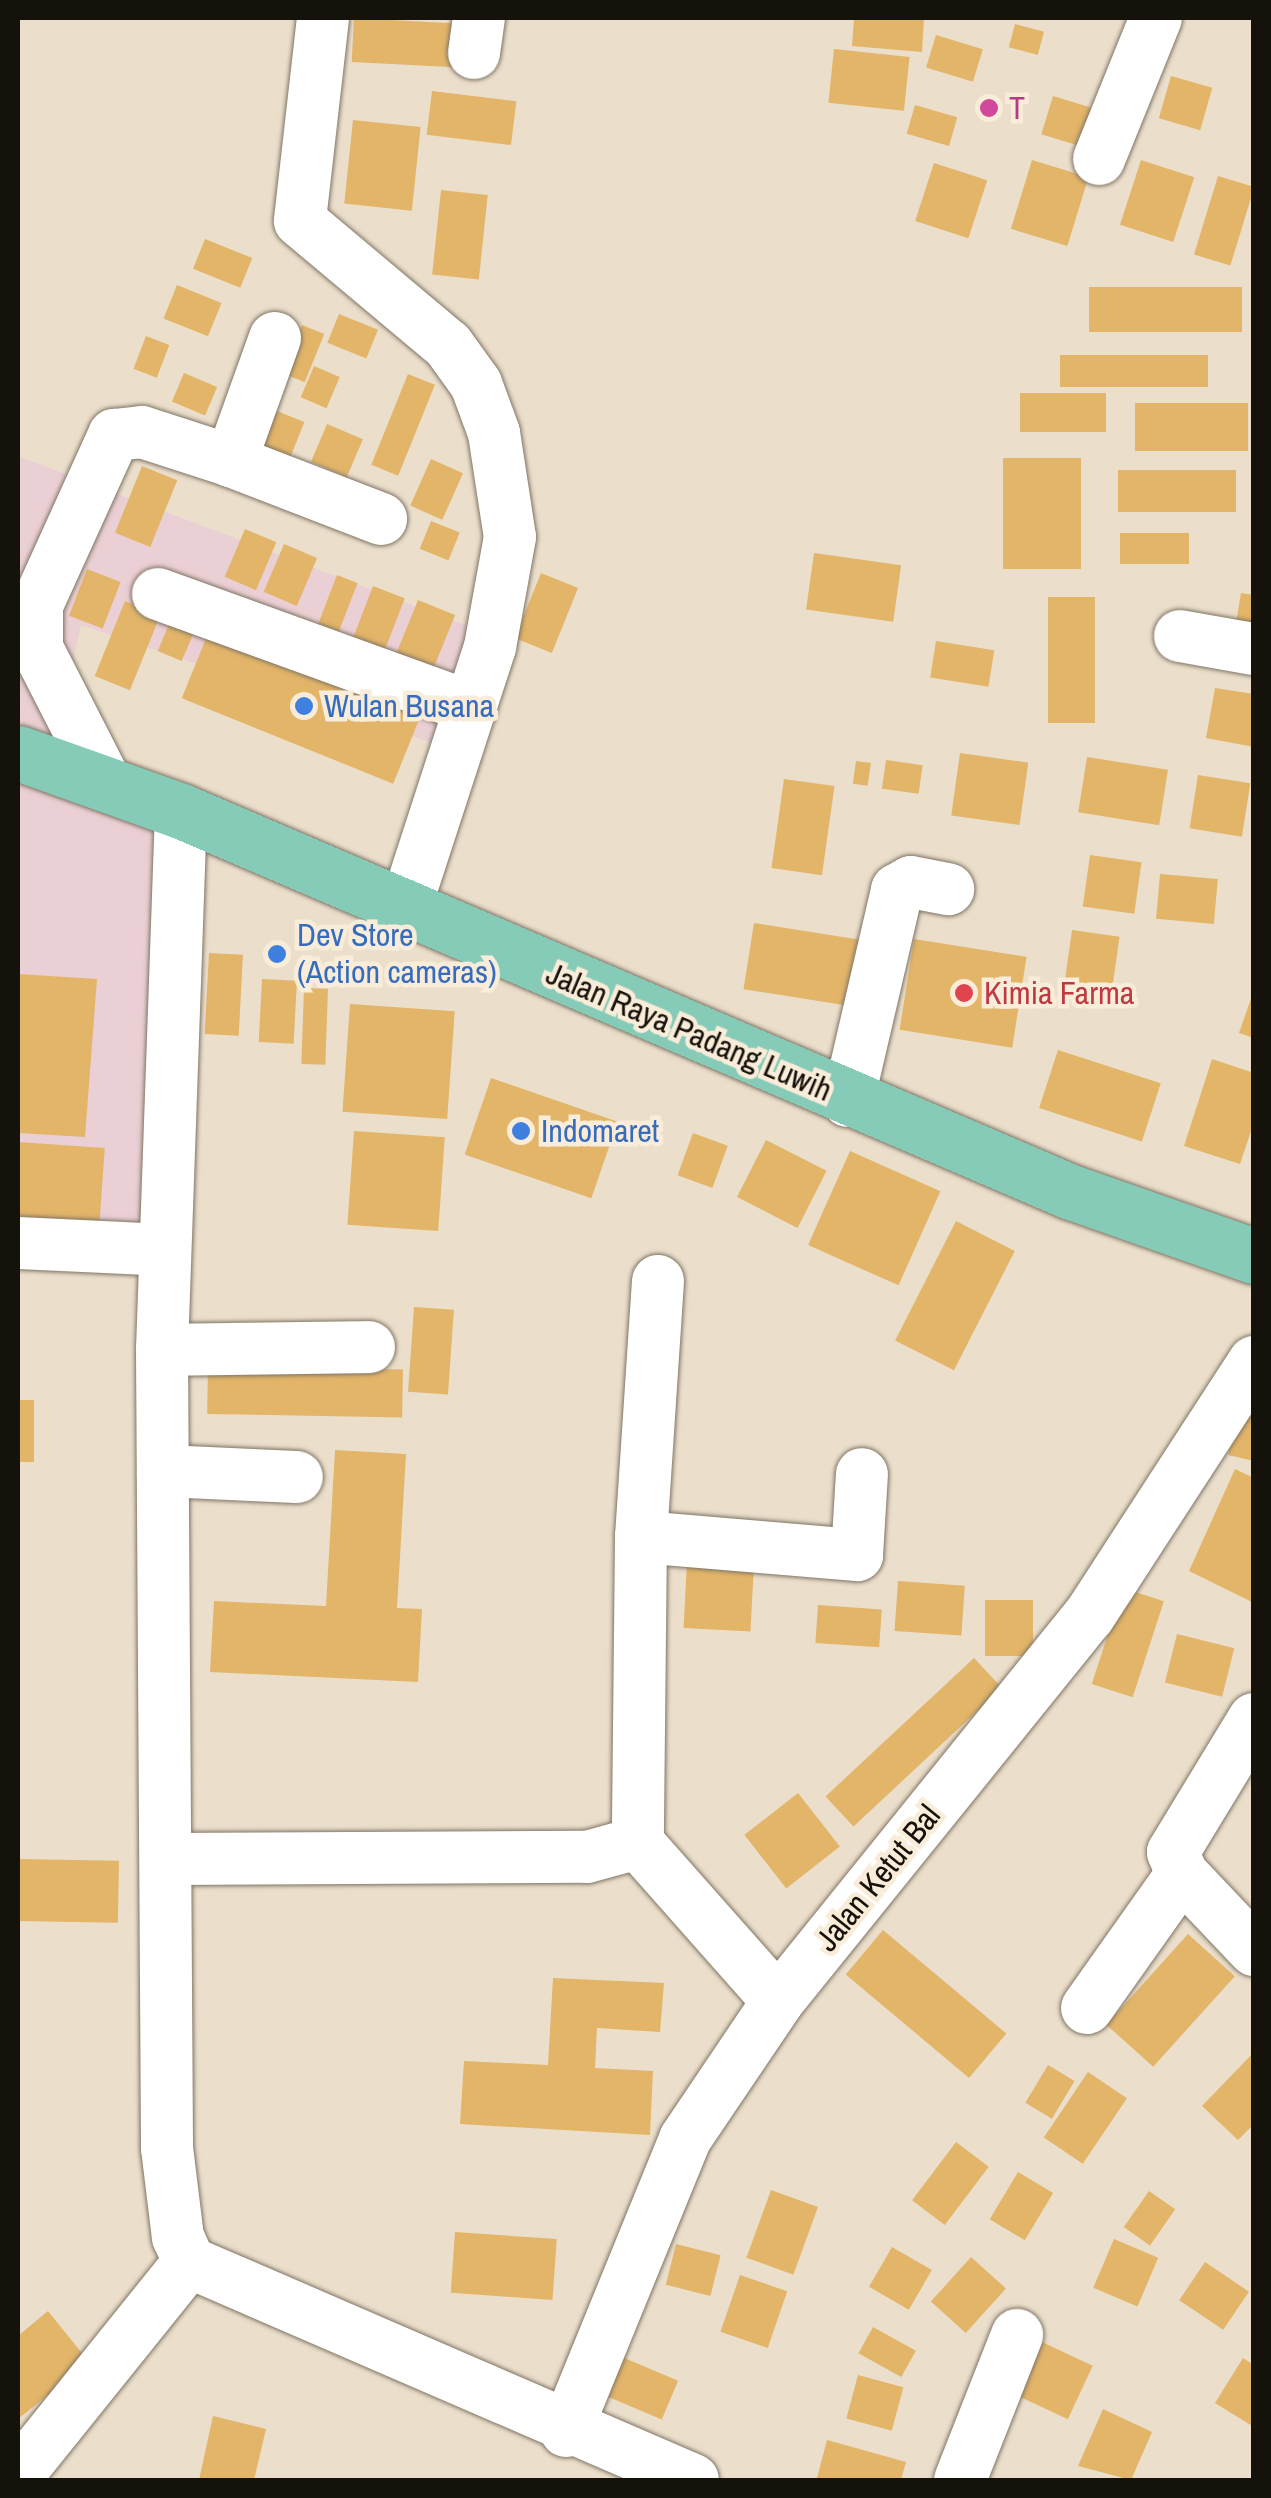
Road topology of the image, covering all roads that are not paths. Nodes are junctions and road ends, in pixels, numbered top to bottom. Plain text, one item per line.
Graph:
1 (323, 18) edge
2 (1156, 18) edge
3 (1099, 159) dead end
4 (275, 338) dead end
5 (231, 461) junction
6 (381, 519) dead end
7 (158, 594) dead end
8 (1180, 636) dead end
9 (1254, 649) edge
10 (471, 708) junction
11 (18, 752) edge
12 (107, 785) junction
13 (182, 811) junction
14 (948, 889) dead end
15 (405, 909) junction
16 (848, 1101) junction
17 (18, 1243) edge
18 (165, 1250) junction
19 (1254, 1256) edge
20 (658, 1280) dead end
21 (369, 1348) dead end
22 (162, 1350) junction
23 (1254, 1362) edge
24 (163, 1471) junction
25 (862, 1474) dead end
26 (297, 1478) dead end
27 (641, 1537) junction
28 (1254, 1720) edge
29 (638, 1843) junction
30 (166, 1860) junction
31 (1182, 1874) junction
32 (1254, 1950) edge
33 (778, 2002) junction
34 (1086, 2008) dead end
35 (190, 2262) junction
36 (1016, 2335) dead end
37 (577, 2450) edge
38 (25, 2466) dead end
39 (693, 2480) edge
40 (960, 2480) edge

1 - 10 street
2 - 3 street
4 - 5 street
5 - 6 street
5 - 12 street
7 - 10 street
8 - 9 street
10 - 15 street
11 - 12 main road, Jalan Raya Padang Luwih
12 - 13 main road, Jalan Raya Padang Luwih
13 - 15 main road, Jalan Raya Padang Luwih
13 - 18 street
14 - 16 street
15 - 16 main road, Jalan Raya Padang Luwih
16 - 19 main road, Jalan Raya Padang Luwih
17 - 18 street
18 - 22 street
20 - 27 street
21 - 22 street
22 - 24 street
23 - 33 street, Jalan Ketut Bal
24 - 26 street
24 - 30 street
25 - 27 street
27 - 29 street
28 - 31 street
29 - 30 street
29 - 33 street
30 - 35 street
31 - 32 street
31 - 34 street
33 - 37 street, Jalan Ketut Bal
35 - 37 street
35 - 38 street
36 - 40 street
37 - 39 street

